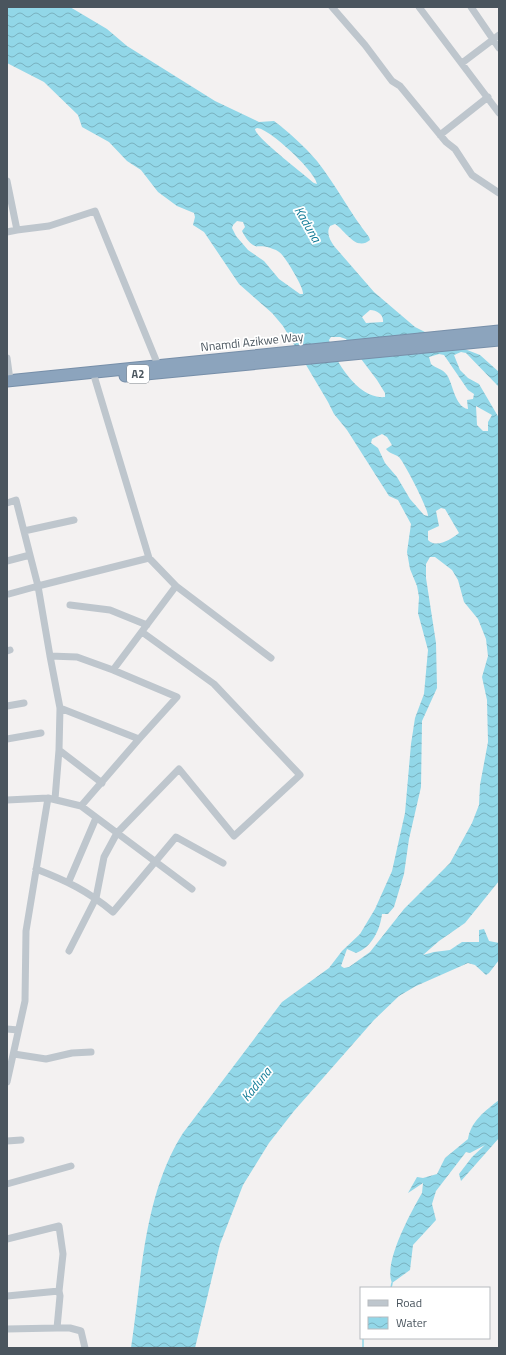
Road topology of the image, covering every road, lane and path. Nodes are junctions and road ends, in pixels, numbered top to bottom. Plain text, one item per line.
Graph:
1 (332, 7) edge
2 (419, 7) edge
3 (471, 7) edge
4 (499, 35) edge
5 (492, 40) junction
6 (499, 48) edge
7 (462, 63) junction
8 (488, 97) junction
9 (499, 113) edge
10 (440, 135) junction
11 (7, 181) edge
12 (499, 193) edge
13 (17, 230) junction
14 (7, 232) edge
15 (499, 331) edge
16 (471, 338) junction
17 (499, 340) edge
18 (7, 358) edge
19 (269, 358) junction
20 (158, 365) junction
21 (95, 379) junction
22 (8, 383) edge
23 (7, 502) edge
24 (74, 520) dead end
25 (24, 531) junction
26 (30, 555) junction
27 (149, 558) junction
28 (7, 561) edge
29 (38, 586) junction
30 (176, 586) junction
31 (9, 594) dead end
32 (70, 605) dead end
33 (147, 625) junction
34 (142, 632) junction
35 (50, 656) junction
36 (272, 658) dead end
37 (113, 670) junction
38 (24, 703) dead end
39 (7, 706) edge
40 (60, 708) junction
41 (41, 733) dead end
42 (7, 739) edge
43 (139, 739) junction
44 (59, 750) junction
45 (102, 783) junction
46 (52, 799) junction
47 (7, 800) edge
48 (81, 806) junction
49 (96, 818) junction
50 (117, 833) junction
51 (155, 862) junction
52 (223, 863) dead end
53 (36, 869) junction
54 (69, 881) junction
55 (192, 889) dead end
56 (96, 898) junction
57 (69, 951) dead end
58 (7, 1029) edge
59 (18, 1030) junction
60 (91, 1052) dead end
61 (11, 1059) edge
62 (7, 1082) edge
63 (21, 1140) dead end
64 (7, 1141) edge
65 (71, 1166) dead end
66 (7, 1184) edge
67 (7, 1239) edge
68 (59, 1291) junction
69 (7, 1296) edge
70 (57, 1328) junction
71 (7, 1329) edge
72 (85, 1348) edge

1 - 10 street
2 - 7 street
3 - 5 street
4 - 5 street
5 - 6 street
5 - 7 street
7 - 8 street
8 - 9 street
8 - 10 street
10 - 12 street
11 - 13 street
13 - 14 street
13 - 20 street
15 - 16 highway, Nnamdi Azikwe Way / A2
16 - 17 highway, Nnamdi Azikwe Way / A2
16 - 19 highway, Nnamdi Azikwe Way / A2
18 - 22 street
19 - 20 highway, Nnamdi Azikwe Way / A2
19 - 21 highway, Nnamdi Azikwe Way / A2
20 - 22 highway, Nnamdi Azikwe Way / A2
21 - 22 highway, Nnamdi Azikwe Way / A2
21 - 27 street
23 - 25 street
24 - 25 street
25 - 26 street
26 - 28 street
26 - 29 street
27 - 29 street
27 - 30 street
29 - 31 street
29 - 35 street
30 - 33 street
30 - 36 street
32 - 33 street
33 - 34 street
34 - 37 street
34 - 50 street
35 - 37 street
35 - 40 street
37 - 43 street
38 - 39 street
40 - 43 street
40 - 44 street
41 - 42 street
43 - 45 street
44 - 45 street
44 - 46 street
45 - 48 street
46 - 47 street
46 - 48 street
46 - 53 street
48 - 49 street
49 - 50 street
49 - 54 street
50 - 51 street
50 - 56 street
51 - 52 street
51 - 55 street
51 - 56 street
53 - 54 street
53 - 59 street
54 - 56 street
56 - 57 street
58 - 59 street
59 - 61 street
60 - 61 street
61 - 62 street
63 - 64 street
65 - 66 street
67 - 68 street
68 - 69 street
68 - 70 street
70 - 71 street
70 - 72 street

